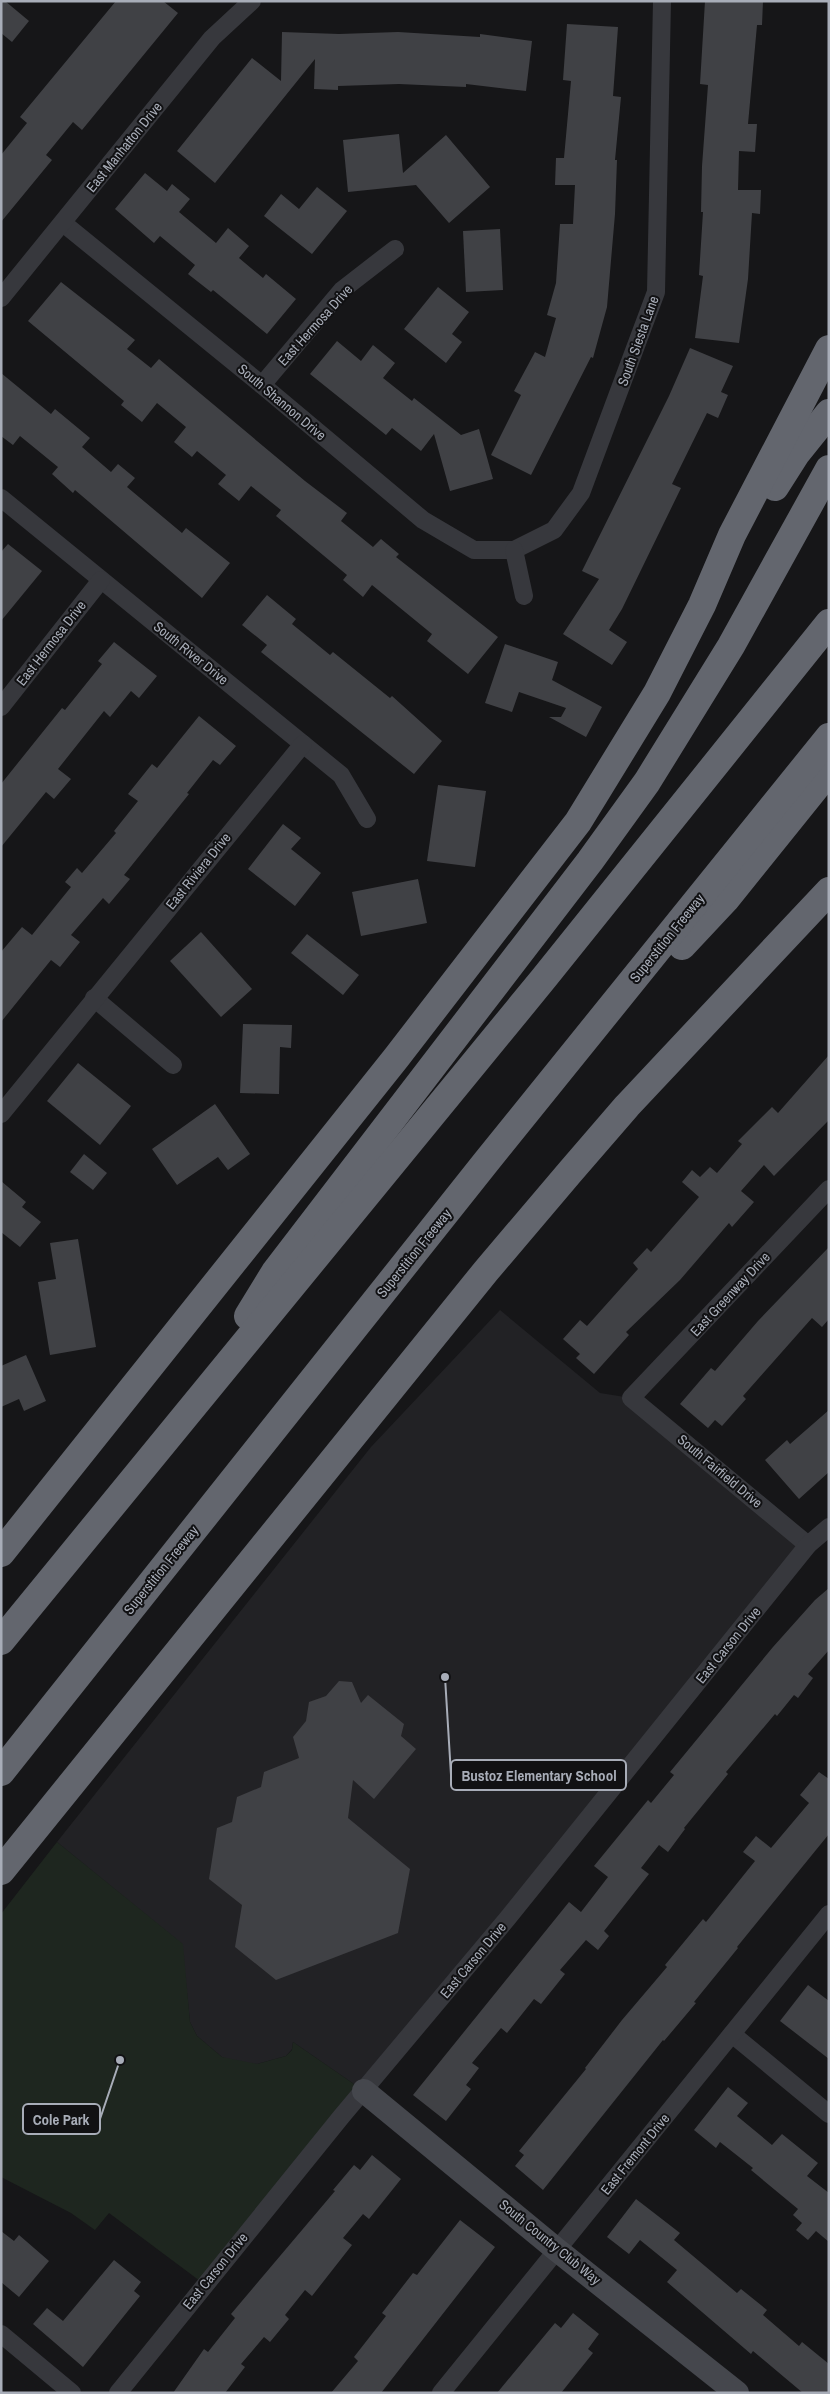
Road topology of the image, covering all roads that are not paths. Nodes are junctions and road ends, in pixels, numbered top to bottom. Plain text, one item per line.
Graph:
1 (252, 1) edge
2 (662, 1) edge
3 (62, 223) junction
4 (395, 250) dead end
5 (1, 298) edge
6 (829, 349) edge
7 (262, 384) junction
8 (829, 413) edge
9 (829, 469) edge
10 (1, 498) edge
11 (514, 550) junction
12 (101, 580) junction
13 (524, 596) dead end
14 (702, 605) junction
15 (829, 623) edge
16 (1, 707) edge
17 (829, 738) edge
18 (303, 744) junction
19 (829, 771) edge
20 (367, 819) dead end
21 (829, 891) edge
22 (94, 998) junction
23 (173, 1065) dead end
24 (1, 1114) edge
25 (486, 1162) junction
26 (829, 1189) edge
27 (631, 1398) joint
28 (193, 1406) junction
29 (829, 1527) edge
30 (808, 1545) junction
31 (1, 1553) edge
32 (1, 1641) edge
33 (1, 1772) edge
34 (1, 1870) edge
35 (829, 1914) edge
36 (732, 2034) junction
37 (364, 2091) junction
38 (829, 2114) edge
39 (557, 2250) junction
40 (1, 2334) edge
41 (72, 2393) edge
42 (118, 2393) edge
43 (441, 2393) edge
44 (737, 2393) edge

1 - 3 street, East Manhatton Drive
2 - 11 street, South Siesta Lane
3 - 5 street, East Manhatton Drive
3 - 7 street, South Shannon Drive
4 - 7 street, East Hermosa Drive
6 - 14 highway
7 - 11 street, South Shannon Drive
8 - 14 highway
9 - 28 highway
10 - 12 street, South River Drive
11 - 13 street
12 - 16 street, East Hermosa Drive
12 - 18 street, South River Drive
14 - 31 highway
15 - 28 highway
17 - 25 highway, Superstition Freeway
18 - 20 street, South River Drive
18 - 22 street, East Riviera Drive
19 - 25 highway
21 - 34 highway
22 - 23 street
22 - 24 street, East Riviera Drive
25 - 33 highway, Superstition Freeway
26 - 27 street, East Greenway Drive
27 - 30 street, South Fairfield Drive
28 - 32 highway
29 - 30 street, East Carson Drive
30 - 37 street, East Carson Drive
35 - 36 street, East Fremont Drive
36 - 38 street
36 - 39 street, East Fremont Drive
37 - 39 street, South Country Club Way
37 - 42 street, East Carson Drive
39 - 43 street, East Fremont Drive
39 - 44 street, South Country Club Way
40 - 41 street

